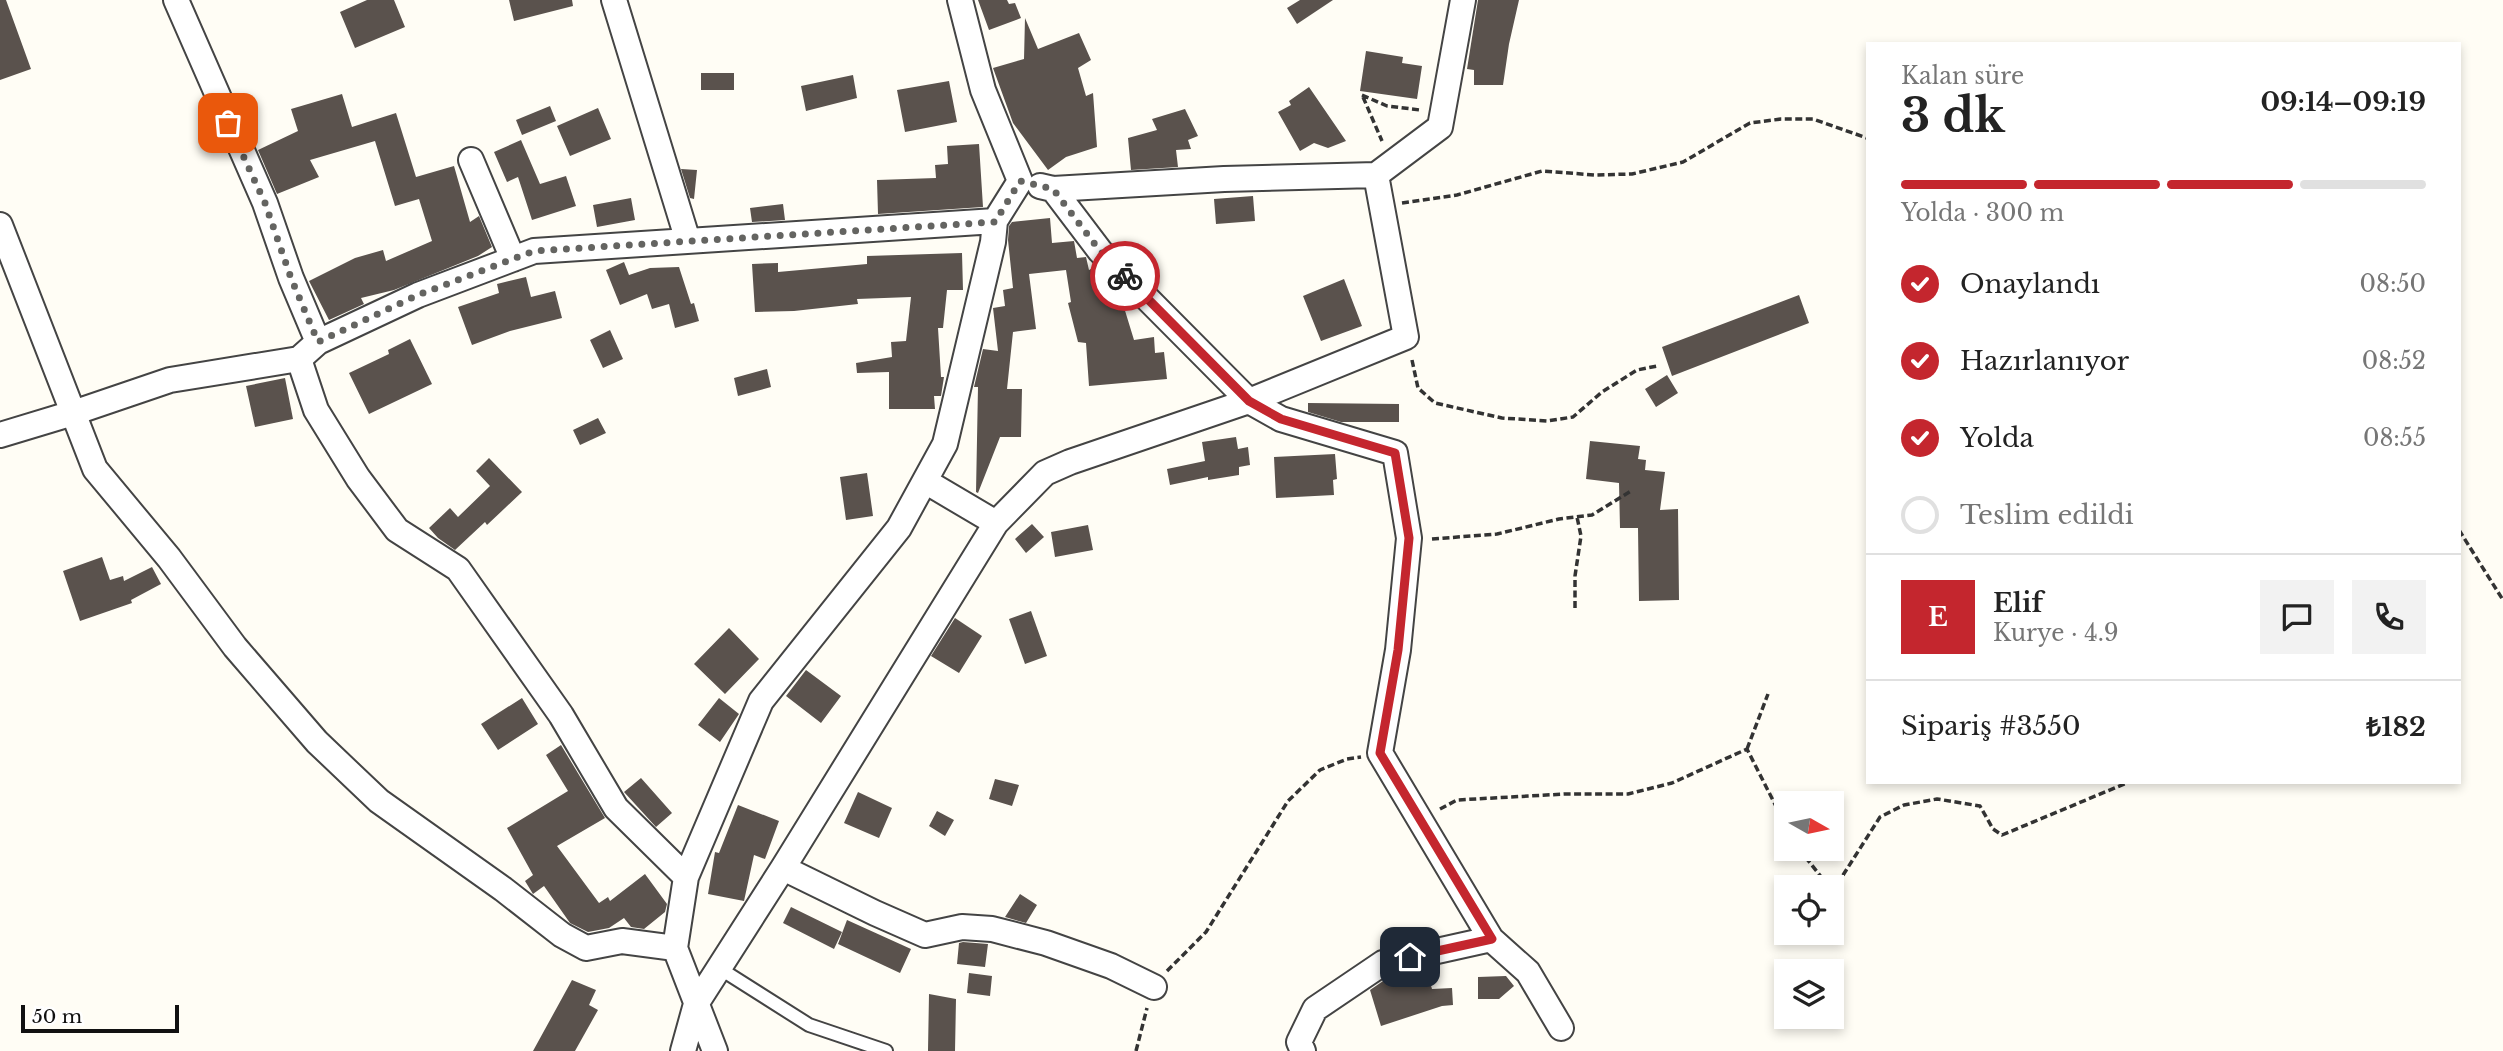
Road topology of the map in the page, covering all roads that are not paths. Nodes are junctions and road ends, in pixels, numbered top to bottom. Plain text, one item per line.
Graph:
1 (176, 0) edge
2 (614, 0) edge
3 (960, 0) edge
4 (1463, 0) edge
5 (471, 160) dead end
6 (1383, 170) junction
7 (1020, 181) junction
8 (1053, 189) junction
9 (995, 222) junction
10 (0, 225) edge
11 (688, 242) junction
12 (513, 259) junction
13 (318, 342) junction
14 (299, 359) junction
15 (1249, 401) junction
16 (74, 413) junction
17 (0, 435) edge
18 (925, 481) junction
19 (996, 523) junction
20 (783, 868) junction
21 (686, 877) junction
22 (1492, 939) junction
23 (675, 948) junction
24 (719, 968) junction
25 (1154, 987) road end
26 (696, 1004) junction
27 (1561, 1028) dead end
28 (683, 1051) edge
29 (715, 1051) edge
30 (886, 1051) edge
31 (1303, 1051) edge

1 - 13 street
2 - 11 street
3 - 7 street
4 - 6 street
5 - 12 street
6 - 8 street
6 - 15 street
7 - 8 street
7 - 9 street
8 - 15 street
9 - 11 street
9 - 18 street
10 - 16 street
11 - 12 street
12 - 13 street
13 - 14 street
14 - 16 street
14 - 21 street
15 - 19 street
15 - 22 street
16 - 17 street
16 - 23 street
18 - 19 street
18 - 21 street
19 - 20 street
20 - 24 street
20 - 25 street
21 - 23 street
22 - 27 street
22 - 31 street
23 - 26 street
24 - 26 street
24 - 30 lane
26 - 28 street
26 - 29 street

